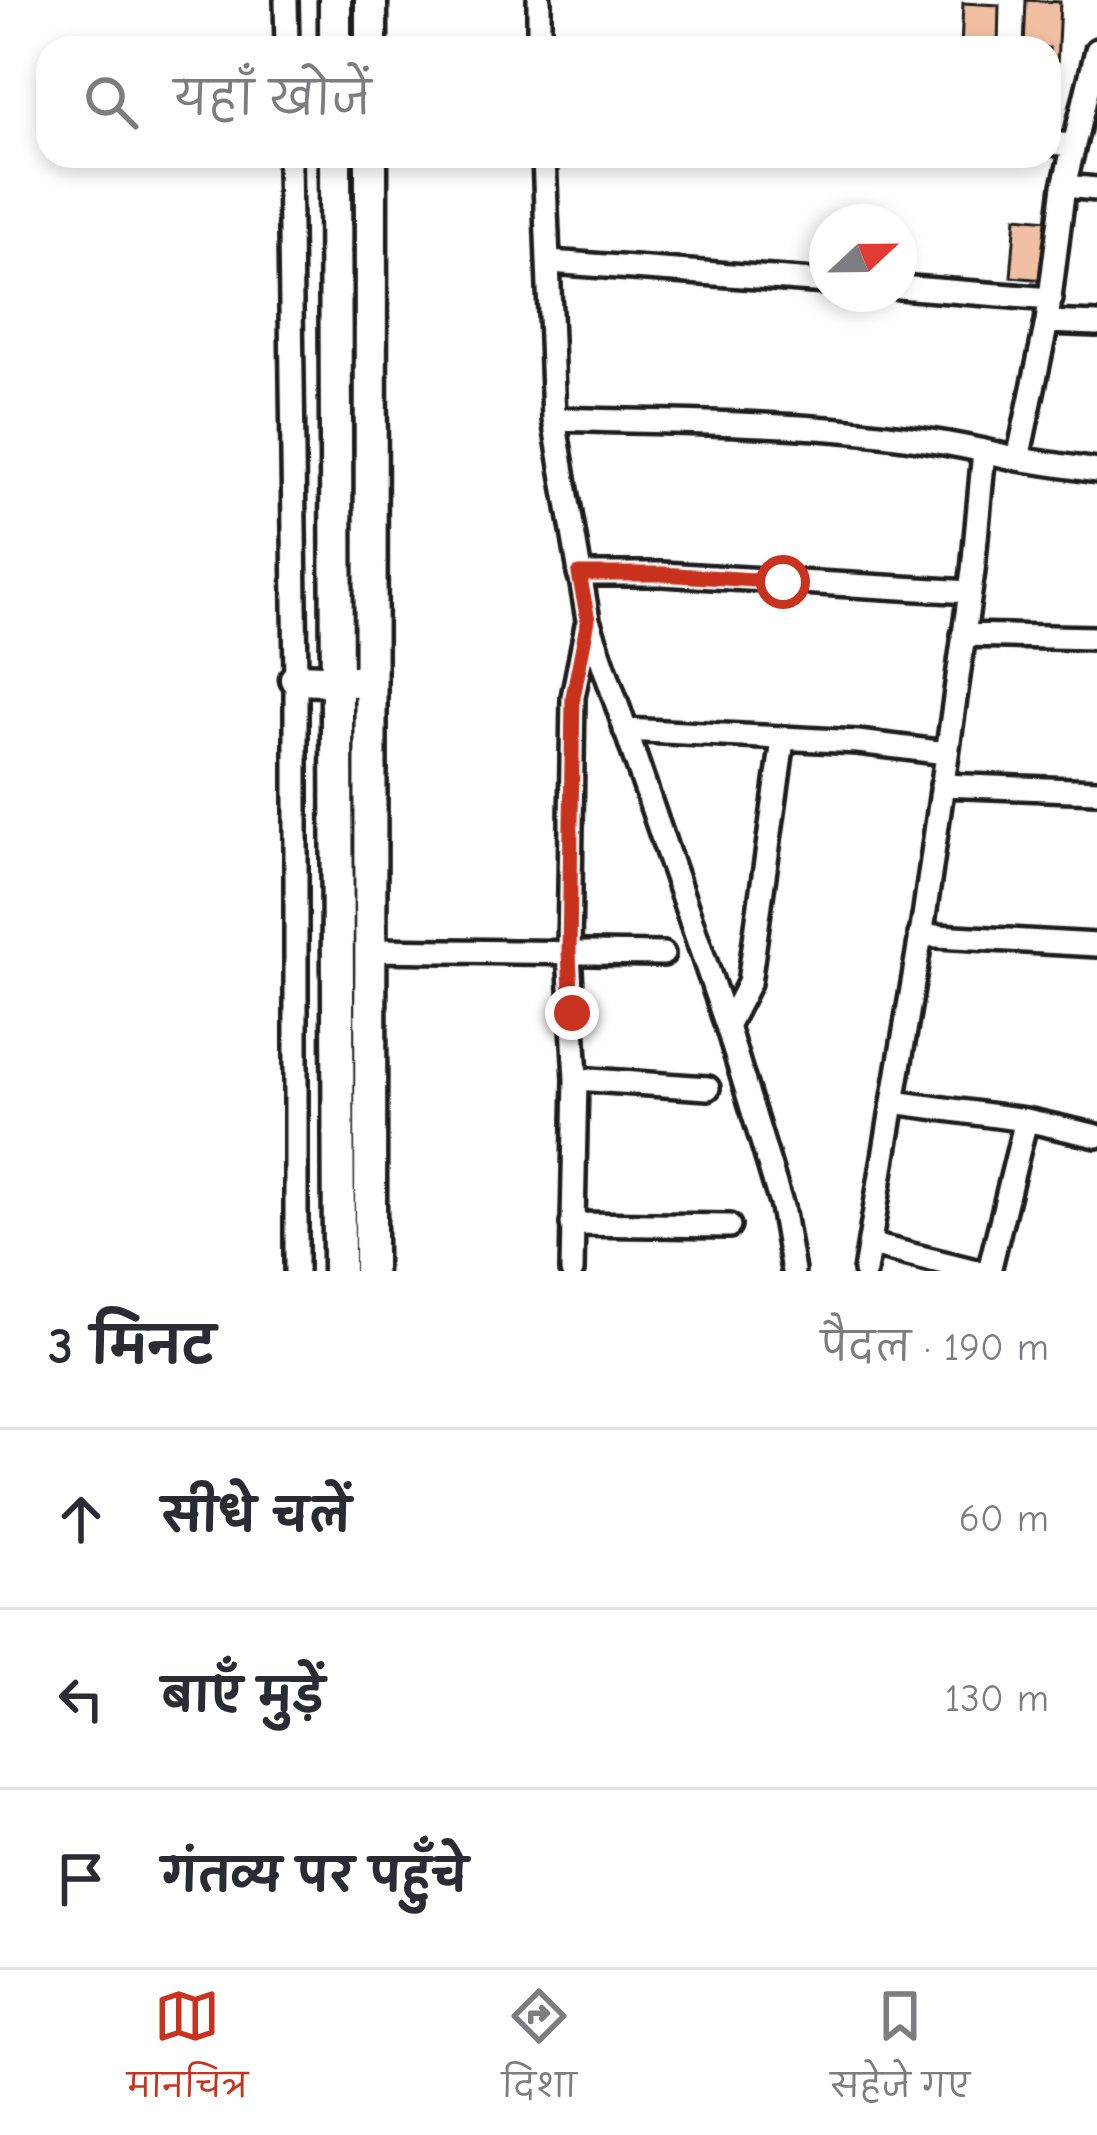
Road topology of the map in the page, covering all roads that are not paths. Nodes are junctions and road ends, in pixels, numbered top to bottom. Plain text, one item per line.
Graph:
1 (286, 0) edge
2 (335, 0) edge
3 (371, 0) edge
4 (539, 0) edge
5 (287, 36) edge
6 (335, 36) edge
7 (371, 36) edge
8 (539, 36) edge
9 (1097, 50) edge
10 (1061, 144) edge
11 (1073, 145) junction
12 (290, 168) edge
13 (335, 168) edge
14 (370, 168) edge
15 (545, 168) edge
16 (1064, 186) junction
17 (1097, 189) edge
18 (550, 262) junction
19 (809, 281) edge
20 (917, 288) edge
21 (1051, 299) junction
22 (1047, 322) junction
23 (1097, 324) edge
24 (554, 419) junction
25 (984, 451) junction
26 (1018, 459) junction
27 (1097, 471) edge
28 (579, 574) junction
29 (970, 592) junction
30 (588, 620) junction
31 (963, 635) junction
32 (1097, 638) edge
33 (317, 680) junction
34 (370, 682) junction
35 (626, 730) junction
36 (783, 740) junction
37 (946, 753) junction
38 (941, 785) junction
39 (1097, 791) edge
40 (920, 935) junction
41 (1097, 944) edge
42 (370, 950) junction
43 (569, 952) junction
44 (663, 955) dead end
45 (727, 1025) junction
46 (576, 1079) junction
47 (708, 1088) dead end
48 (893, 1102) junction
49 (1026, 1120) junction
50 (1097, 1136) edge
51 (572, 1224) junction
52 (729, 1226) dead end
53 (872, 1245) junction
54 (296, 1271) edge
55 (339, 1271) edge
56 (370, 1271) edge
57 (572, 1271) edge
58 (793, 1271) edge
59 (865, 1271) edge
60 (976, 1271) edge
61 (988, 1271) edge

1 - 5 street
2 - 6 street
3 - 7 street
4 - 8 street
9 - 11 street
10 - 11 street
11 - 16 street
12 - 33 street
13 - 33 street
14 - 34 street
15 - 18 street
16 - 17 street
16 - 21 street
18 - 19 street
18 - 24 street
20 - 21 street
21 - 22 street
22 - 23 street
22 - 26 street
24 - 25 street
24 - 28 street
25 - 26 street
25 - 29 street
26 - 27 street
28 - 29 street
28 - 30 street
29 - 31 street
30 - 35 street
30 - 43 street
31 - 32 street
31 - 37 street
33 - 34 street
33 - 54 street
33 - 55 street
34 - 42 street
35 - 36 street
35 - 45 street
36 - 37 street
36 - 45 street
37 - 38 street
38 - 39 street
38 - 40 street
40 - 41 street
40 - 48 street
42 - 43 street
42 - 56 street
43 - 44 street
43 - 46 street
45 - 58 street
46 - 47 street
46 - 51 street
48 - 49 street
48 - 53 street
49 - 50 street
49 - 61 street
51 - 52 street
51 - 57 street
53 - 59 street
53 - 60 street

